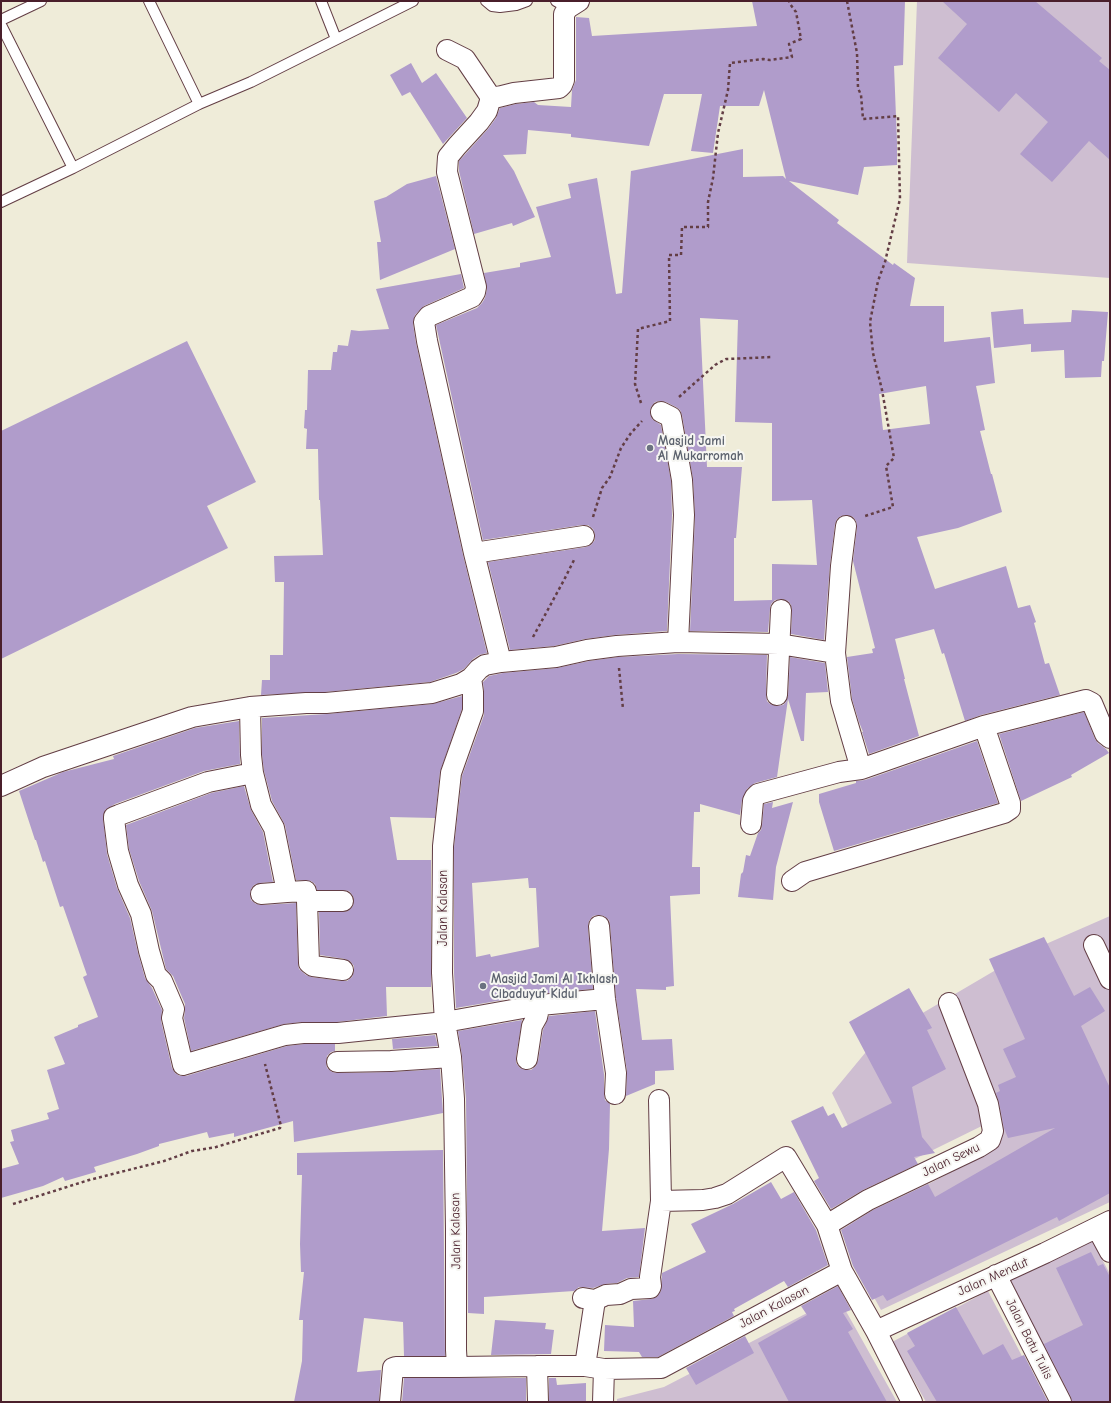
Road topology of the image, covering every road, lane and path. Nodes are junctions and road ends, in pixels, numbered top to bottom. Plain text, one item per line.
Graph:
1 (42, 1) edge
2 (149, 1) edge
3 (321, 1) edge
4 (413, 1) edge
5 (486, 1) edge
6 (527, 1) edge
7 (789, 1) edge
8 (847, 1) edge
9 (568, 3) edge
10 (1, 20) edge
11 (1, 25) edge
12 (336, 40) junction
13 (447, 50) dead end
14 (490, 96) junction
15 (199, 104) junction
16 (73, 168) junction
17 (1, 202) edge
18 (773, 357) dead end
19 (653, 413) junction
20 (846, 526) joint
21 (584, 536) junction
22 (474, 553) junction
23 (781, 610) dead end
24 (532, 638) dead end
25 (678, 642) junction
26 (779, 644) junction
27 (617, 646) junction
28 (835, 653) junction
29 (501, 662) junction
30 (472, 685) junction
31 (777, 695) dead end
32 (250, 707) junction
33 (622, 709) dead end
34 (984, 726) junction
35 (1110, 738) edge
36 (861, 769) junction
37 (253, 773) junction
38 (1, 786) edge
39 (752, 824) dead end
40 (792, 881) dead end
41 (287, 892) junction
42 (261, 894) dead end
43 (307, 901) junction
44 (343, 901) dead end
45 (599, 926) dead end
46 (1094, 945) dead end
47 (343, 970) dead end
48 (1110, 979) edge
49 (605, 999) junction
50 (950, 1003) dead end
51 (540, 1005) junction
52 (445, 1022) junction
53 (259, 1043) junction
54 (451, 1057) junction
55 (526, 1059) dead end
56 (337, 1062) dead end
57 (615, 1094) dead end
58 (659, 1100) dead end
59 (661, 1201) junction
60 (13, 1204) dead end
61 (827, 1225) junction
62 (1103, 1225) edge
63 (1110, 1252) edge
64 (842, 1271) junction
65 (996, 1275) junction
66 (876, 1331) junction
67 (537, 1366) junction
68 (457, 1367) junction
69 (595, 1368) junction
70 (390, 1402) edge
71 (538, 1402) edge
72 (604, 1402) edge
73 (912, 1402) edge
74 (1061, 1402) edge

1 - 10 lane
2 - 15 lane
3 - 12 lane
4 - 12 lane
5 - 6 lane
7 - 19 path
8 - 20 path
9 - 14 street
11 - 16 lane
12 - 15 lane
13 - 14 street
14 - 22 street
15 - 16 lane
16 - 17 lane
18 - 19 path
19 - 21 path
19 - 25 street
20 - 28 street
21 - 22 street
21 - 24 path
22 - 29 street
23 - 26 street
25 - 26 street
25 - 27 street
26 - 28 street
26 - 31 street
27 - 29 street
27 - 33 path
28 - 36 street
29 - 30 street
30 - 32 street
30 - 52 street, Jalan Kalasan
32 - 37 street
32 - 38 street
34 - 35 street
34 - 36 street
34 - 40 street
36 - 39 street
37 - 41 street
37 - 53 street
41 - 42 street
41 - 43 street
43 - 44 street
43 - 47 street
45 - 49 street
46 - 48 street
49 - 51 street
49 - 57 street
50 - 61 street, Jalan Sewu
51 - 52 street
51 - 55 street
52 - 53 street
52 - 54 street, Jalan Kalasan
53 - 60 path
54 - 56 street
54 - 68 street, Jalan Kalasan
58 - 59 street
59 - 61 street
59 - 69 street
61 - 64 street
62 - 63 street
62 - 65 street, Jalan Mendut
64 - 66 street
64 - 69 street, Jalan Kalasan
65 - 66 street, Jalan Mendut
65 - 74 street, Jalan Batu Tulis
66 - 73 street
67 - 68 street, Jalan Kalasan
67 - 69 street, Jalan Kalasan
67 - 71 street
68 - 70 street
69 - 72 street

